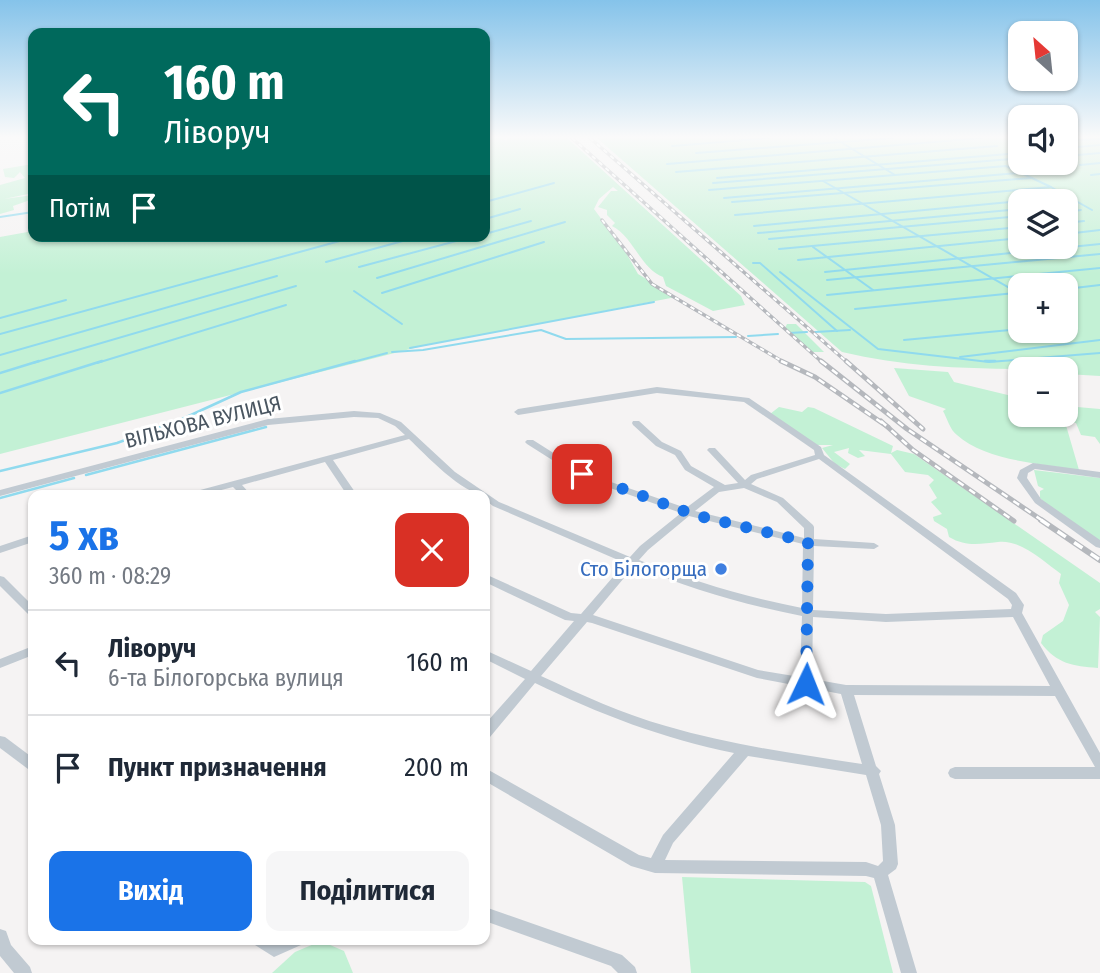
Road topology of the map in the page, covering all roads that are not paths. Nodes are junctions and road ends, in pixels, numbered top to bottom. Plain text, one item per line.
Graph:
1 (519, 412) dead end
2 (636, 423) dead end
3 (411, 436) junction
4 (530, 442) dead end
5 (712, 450) dead end
6 (820, 456) junction
7 (328, 459) junction
8 (1100, 475) edge
9 (236, 484) junction
10 (745, 485) junction
11 (722, 486) junction
12 (212, 490) edge
13 (241, 490) edge
14 (349, 490) edge
15 (474, 490) edge
16 (0, 493) edge
17 (490, 501) edge
18 (687, 512) junction
19 (28, 540) edge
20 (808, 542) junction
21 (1100, 545) edge
22 (874, 546) dead end
23 (0, 550) edge
24 (631, 562) junction
25 (0, 580) edge
26 (490, 580) edge
27 (28, 607) edge
28 (1016, 613) junction
29 (809, 614) junction
30 (585, 620) junction
31 (28, 652) edge
32 (490, 656) edge
33 (0, 664) edge
34 (532, 677) junction
35 (806, 684) junction
36 (846, 690) junction
37 (1057, 691) junction
38 (490, 727) edge
39 (0, 741) edge
40 (745, 750) junction
41 (28, 756) edge
42 (1100, 765) edge
43 (874, 771) junction
44 (1100, 772) edge
45 (955, 774) dead end
46 (490, 777) edge
47 (655, 866) junction
48 (880, 873) junction
49 (490, 916) edge
50 (1, 946) edge
51 (24, 973) edge
52 (629, 973) edge
53 (909, 973) edge

1 - 6 street
2 - 11 street
3 - 7 street
3 - 15 street, ВІЛЬХОВА ВУЛИЦЯ
3 - 16 street, ВІЛЬХОВА ВУЛИЦЯ
4 - 18 street
5 - 10 street
6 - 10 street
6 - 28 street
7 - 9 street
7 - 14 street
8 - 21 street
9 - 12 street
9 - 13 street
10 - 11 street
10 - 20 street
11 - 18 street
17 - 24 street, ВІЛЬХОВА ВУЛИЦЯ
18 - 20 street
18 - 24 street
19 - 23 street
20 - 22 street
20 - 29 street
24 - 29 street, ВІЛЬХОВА ВУЛИЦЯ
24 - 30 street
25 - 27 street
26 - 30 street
28 - 29 street, ВІЛЬХОВА ВУЛИЦЯ
28 - 37 street
29 - 35 street
30 - 34 street
30 - 35 street
31 - 33 street
32 - 34 street
34 - 38 street
34 - 40 street
35 - 36 street
36 - 37 street
36 - 43 street
37 - 42 street
39 - 41 street
40 - 43 street
40 - 47 street
43 - 48 street
44 - 45 street
46 - 47 street
47 - 48 street
48 - 53 street
49 - 52 street
50 - 51 street

